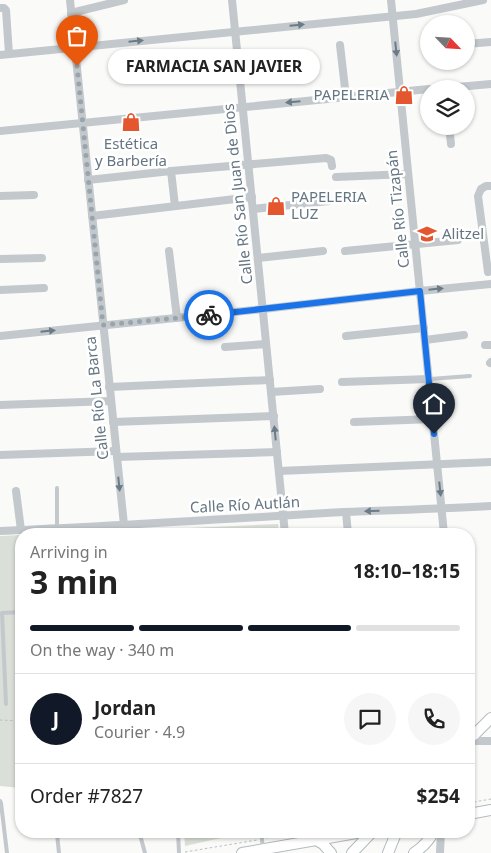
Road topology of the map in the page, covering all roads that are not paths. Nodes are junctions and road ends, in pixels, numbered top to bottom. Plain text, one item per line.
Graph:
1 (70, 0) edge
2 (124, 0) edge
3 (232, 0) edge
4 (391, 0) edge
5 (483, 0) edge
6 (0, 8) edge
7 (71, 14) junction
8 (393, 16) junction
9 (235, 31) junction
10 (491, 42) edge
11 (475, 43) edge
12 (340, 45) dead end
13 (75, 47) junction
14 (9, 54) junction
15 (0, 55) edge
16 (491, 84) edge
17 (475, 85) edge
18 (420, 90) edge
19 (400, 92) junction
20 (346, 97) junction
21 (243, 107) junction
22 (82, 123) junction
23 (0, 131) edge
24 (450, 135) edge
25 (451, 144) dead end
26 (248, 164) junction
27 (332, 166) dead end
28 (171, 171) junction
29 (408, 174) junction
30 (336, 177) dead end
31 (88, 180) junction
32 (491, 186) edge
33 (34, 195) dead end
34 (0, 196) edge
35 (252, 196) junction
36 (329, 201) dead end
37 (175, 206) junction
38 (253, 209) junction
39 (92, 216) junction
40 (458, 240) dead end
41 (415, 244) junction
42 (169, 251) dead end
43 (323, 251) dead end
44 (345, 251) dead end
45 (42, 258) dead end
46 (258, 258) junction
47 (0, 260) edge
48 (488, 272) dead end
49 (491, 284) edge
50 (44, 288) dead end
51 (0, 290) edge
52 (420, 291) junction
53 (263, 309) junction
54 (177, 318) junction
55 (103, 325) junction
56 (424, 328) junction
57 (464, 335) dead end
58 (0, 336) edge
59 (346, 336) dead end
60 (425, 340) junction
61 (266, 344) junction
62 (225, 347) dead end
63 (470, 376) dead end
64 (429, 379) junction
65 (270, 380) junction
66 (342, 382) dead end
67 (110, 387) junction
68 (320, 389) dead end
69 (271, 392) junction
70 (111, 402) junction
71 (0, 405) edge
72 (274, 416) junction
73 (433, 419) junction
74 (113, 422) junction
75 (354, 422) dead end
76 (277, 452) junction
77 (116, 454) junction
78 (0, 456) edge
79 (491, 462) edge
80 (437, 464) junction
81 (279, 471) junction
82 (57, 488) dead end
83 (16, 491) dead end
84 (491, 506) edge
85 (442, 509) junction
86 (346, 512) junction
87 (284, 516) junction
88 (124, 526) junction
89 (21, 528) edge
90 (57, 528) edge
91 (97, 528) edge
92 (285, 528) edge
93 (347, 528) edge
94 (444, 528) edge
95 (15, 530) edge
96 (0, 531) edge
97 (15, 612) edge
98 (6, 704) dead end
99 (491, 718) edge
100 (475, 736) edge
101 (475, 740) edge
102 (491, 741) edge
103 (0, 801) edge
104 (491, 810) edge
105 (475, 813) edge
106 (57, 838) edge
107 (142, 838) edge
108 (179, 838) edge
109 (310, 838) edge
110 (318, 838) edge
111 (366, 838) edge
112 (394, 838) edge
113 (430, 838) edge
114 (441, 838) edge
115 (262, 847) edge
116 (277, 850) edge
117 (7, 853) edge
118 (59, 853) edge
119 (145, 853) edge
120 (180, 853) edge
121 (242, 853) edge
122 (331, 853) edge
123 (352, 853) edge
124 (388, 853) edge
125 (414, 853) edge
126 (440, 853) edge

1 - 7 street, Calle Río La Barca
2 - 7 street
3 - 9 street, Calle Río San Juan de Dios
4 - 8 street, Calle Río Tizapán
5 - 8 street
6 - 14 street
7 - 13 street, Calle Río La Barca
9 -> 8 street
8 -> 19 street, Calle Río Tizapán
13 -> 9 street
9 - 21 street, Calle Río San Juan de Dios
10 - 11 street
12 - 20 street
13 - 14 street
13 - 22 street, Calle Río La Barca
14 - 15 street
16 - 17 street
18 - 19 street
19 - 20 street
19 - 29 street, Calle Río Tizapán
20 -> 21 street
21 - 22 street
21 - 26 street, Calle Río San Juan de Dios
22 - 23 street
22 - 31 street, Calle Río La Barca
24 - 25 street
26 - 27 street
26 - 28 street
26 - 35 street, Calle Río San Juan de Dios
28 - 31 street
28 - 37 street
29 - 30 street
29 - 41 street, Calle Río Tizapán
31 - 39 street, Calle Río La Barca
32 - 48 street
33 - 34 street
35 - 37 street
35 - 38 street, Calle Río San Juan de Dios
36 - 38 street
37 - 39 street
38 - 46 street, Calle Río San Juan de Dios
39 - 55 street, Calle Río La Barca
40 - 41 street
41 - 44 street
41 - 52 street, Calle Río Tizapán
42 - 54 street
43 - 46 street
45 - 47 street
46 - 53 street, Calle Río San Juan de Dios
52 -> 49 street
50 - 51 street
52 - 53 street
52 - 56 street, Calle Río Tizapán
53 - 54 street
53 - 61 street, Calle Río San Juan de Dios
54 - 55 street
58 -> 55 street
55 - 67 street, Calle Río La Barca
56 - 59 street
56 - 60 street, Calle Río Tizapán
57 - 60 street
60 - 64 street, Calle Río Tizapán
61 - 62 street
61 - 65 street, Calle Río San Juan de Dios
63 - 64 lane
64 - 66 street
64 - 73 street, Calle Río Tizapán
65 - 67 street
65 - 69 street, Calle Río San Juan de Dios
67 - 70 street, Calle Río La Barca
68 - 69 street
69 - 72 street, Calle Río San Juan de Dios
70 - 71 street
70 - 74 street, Calle Río La Barca
72 - 74 street
76 -> 72 street, Calle Río San Juan de Dios
73 - 75 street
73 - 80 street, Calle Río Tizapán
74 - 77 street, Calle Río La Barca
76 - 77 street
76 - 81 street, Calle Río San Juan de Dios
77 - 78 street
77 -> 88 street, Calle Río La Barca
79 - 80 street
80 - 81 street
80 -> 85 street, Calle Río Tizapán
81 - 87 street, Calle Río San Juan de Dios
82 - 90 lane
83 - 89 street
84 - 85 street, Calle Río Autlán
85 -> 86 street, Calle Río Autlán
85 - 94 street, Calle Río Tizapán
86 - 87 street, Calle Río Autlán
86 - 93 street
87 - 88 street, Calle Río Autlán
87 - 92 street, Calle Río San Juan de Dios
88 - 91 street, Calle Río Autlán
95 - 96 street, Calle Río Autlán
97 - 98 lane
99 - 100 main road
101 - 102 street
103 - 117 lane
104 - 105 main road
106 - 118 lane
107 - 119 lane
108 - 120 lane
109 - 116 main road
110 - 122 main road
111 - 123 main road
112 - 124 main road
113 - 125 main road
114 - 126 street
115 - 116 main road
115 - 121 main road

